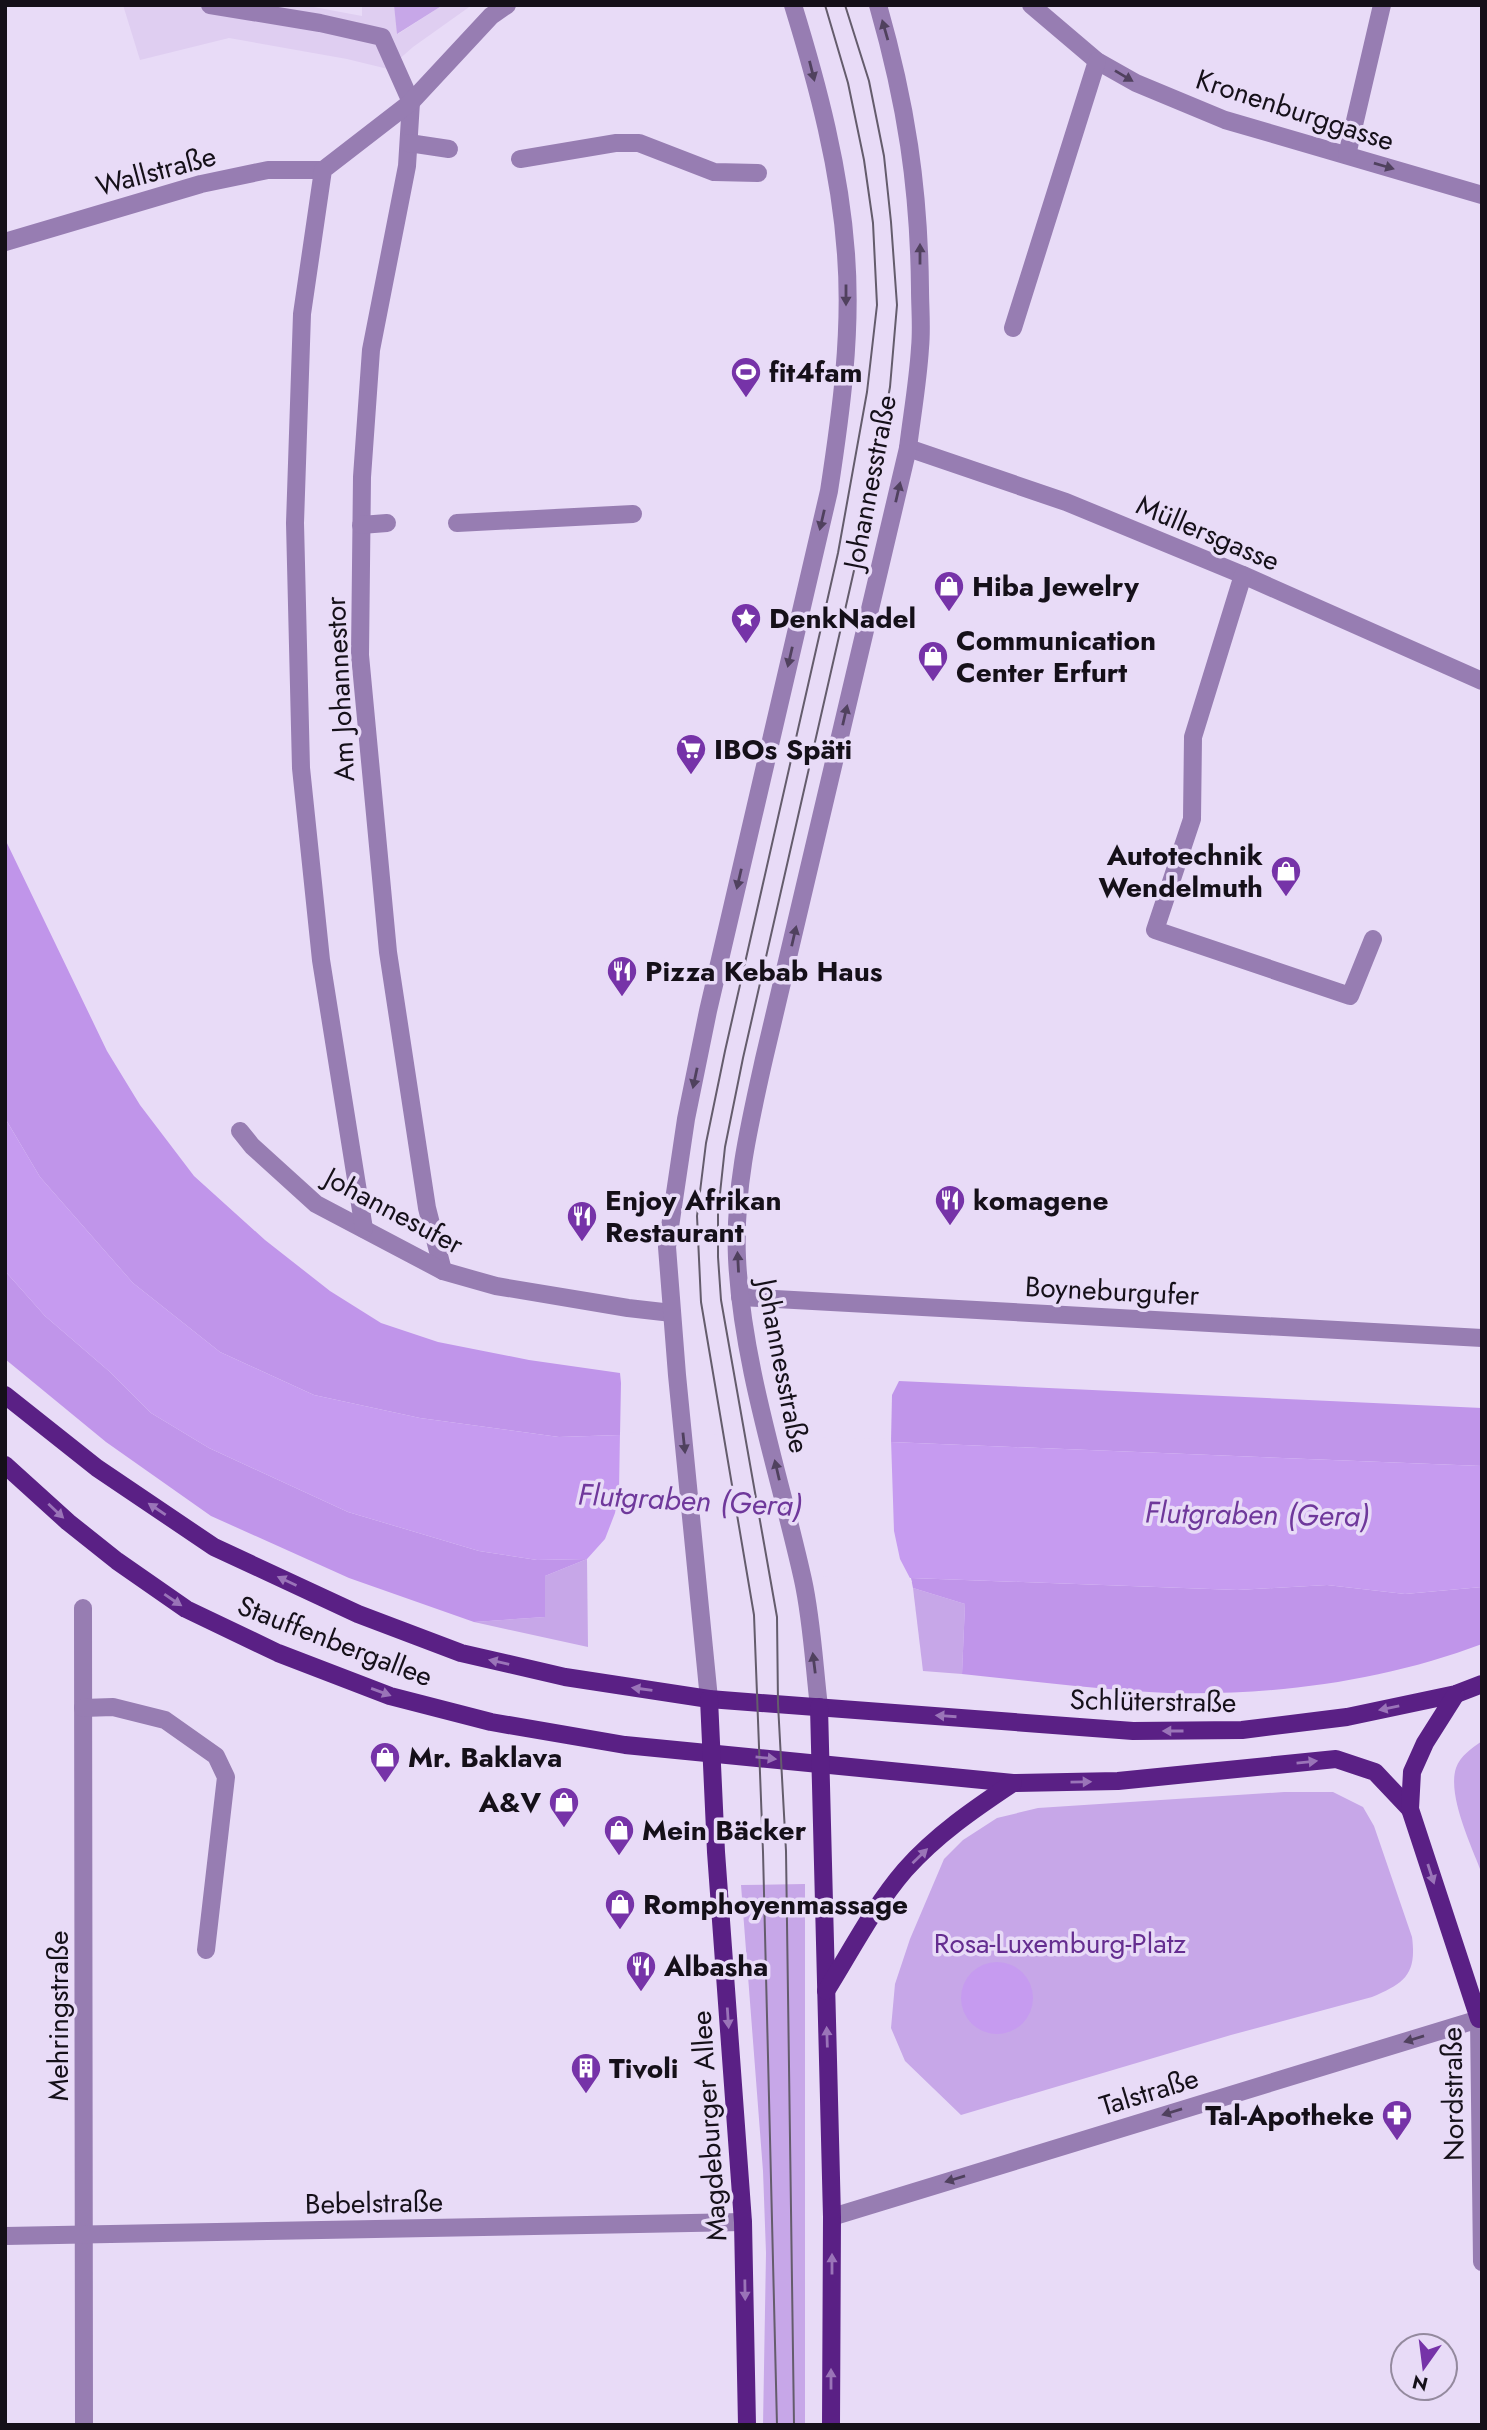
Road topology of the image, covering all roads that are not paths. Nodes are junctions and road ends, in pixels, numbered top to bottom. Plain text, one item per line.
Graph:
1 (210, 5) edge
2 (507, 5) edge
3 (793, 5) edge
4 (878, 5) edge
5 (1031, 5) edge
6 (1382, 5) edge
7 (1097, 61) junction
8 (411, 102) junction
9 (409, 143) junction
10 (449, 149) dead end
11 (1346, 155) junction
12 (520, 159) dead end
13 (323, 170) junction
14 (758, 173) dead end
15 (1482, 195) edge
16 (5, 242) edge
17 (1013, 328) dead end
18 (908, 448) junction
19 (634, 514) dead end
20 (387, 523) dead end
21 (457, 523) dead end
22 (361, 525) junction
23 (1243, 575) junction
24 (1482, 681) edge
25 (1373, 939) dead end
26 (240, 1131) dead end
27 (364, 1229) junction
28 (443, 1271) junction
29 (740, 1297) junction
30 (672, 1313) junction
31 (1482, 1338) edge
32 (9, 1401) edge
33 (5, 1465) edge
34 (83, 1608) dead end
35 (1482, 1684) edge
36 (1456, 1694) junction
37 (709, 1699) junction
38 (819, 1707) junction
39 (83, 1708) junction
40 (711, 1753) junction
41 (822, 1764) junction
42 (1013, 1783) junction
43 (1410, 1809) junction
44 (206, 1950) dead end
45 (826, 1992) junction
46 (1480, 2019) edge
47 (832, 2217) junction
48 (743, 2222) junction
49 (85, 2235) junction
50 (5, 2236) edge
51 (1482, 2262) edge
52 (84, 2425) edge
53 (747, 2425) edge
54 (831, 2425) edge

1 - 8 street, Am Johannestor
2 - 8 street
3 -> 30 street, Johannesstraße
18 -> 4 street, Johannesstraße
5 - 7 street, Kronenburggasse
6 - 11 street
7 -> 11 street, Kronenburggasse
7 - 17 street
8 - 9 street, Am Johannestor
8 - 13 street
9 - 10 street
9 - 22 street, Am Johannestor
11 -> 15 street, Kronenburggasse
12 - 14 street
13 - 16 street, Wallstraße
13 - 27 street, Am Johannestor
18 - 23 street, Müllersgasse
29 -> 18 street, Johannesstraße
19 - 21 street
20 - 22 street
22 - 28 street, Am Johannestor
23 - 24 street, Müllersgasse
23 - 25 street
26 - 27 street, Johannesufer
27 - 28 street, Johannesufer
28 - 30 street, Johannesufer
29 - 31 street, Boyneburgufer
38 -> 29 street, Johannesstraße
30 -> 37 street, Johannesstraße
37 -> 32 main road, Stauffenbergallee
33 -> 40 main road, Stauffenbergallee
34 - 39 street, Mehringstraße
35 - 36 main road, Schlüterstraße
36 -> 38 main road, Schlüterstraße
36 - 43 main road, Nordstraße
37 - 38 main road, Stauffenbergallee
37 - 40 main road, Magdeburger Allee
38 - 41 main road
39 - 44 street
39 - 49 street, Mehringstraße
40 -> 41 main road, Stauffenbergallee
40 -> 48 main road, Magdeburger Allee
41 - 42 main road
41 - 45 main road
42 -> 43 main road
45 -> 42 main road
43 -> 46 main road, Nordstraße
47 -> 45 main road
46 -> 47 street, Talstraße
46 - 51 street, Nordstraße
54 -> 47 main road
48 - 49 street, Bebelstraße
48 -> 53 main road, Magdeburger Allee
49 - 50 street, Bebelstraße
49 - 52 street, Mehringstraße

